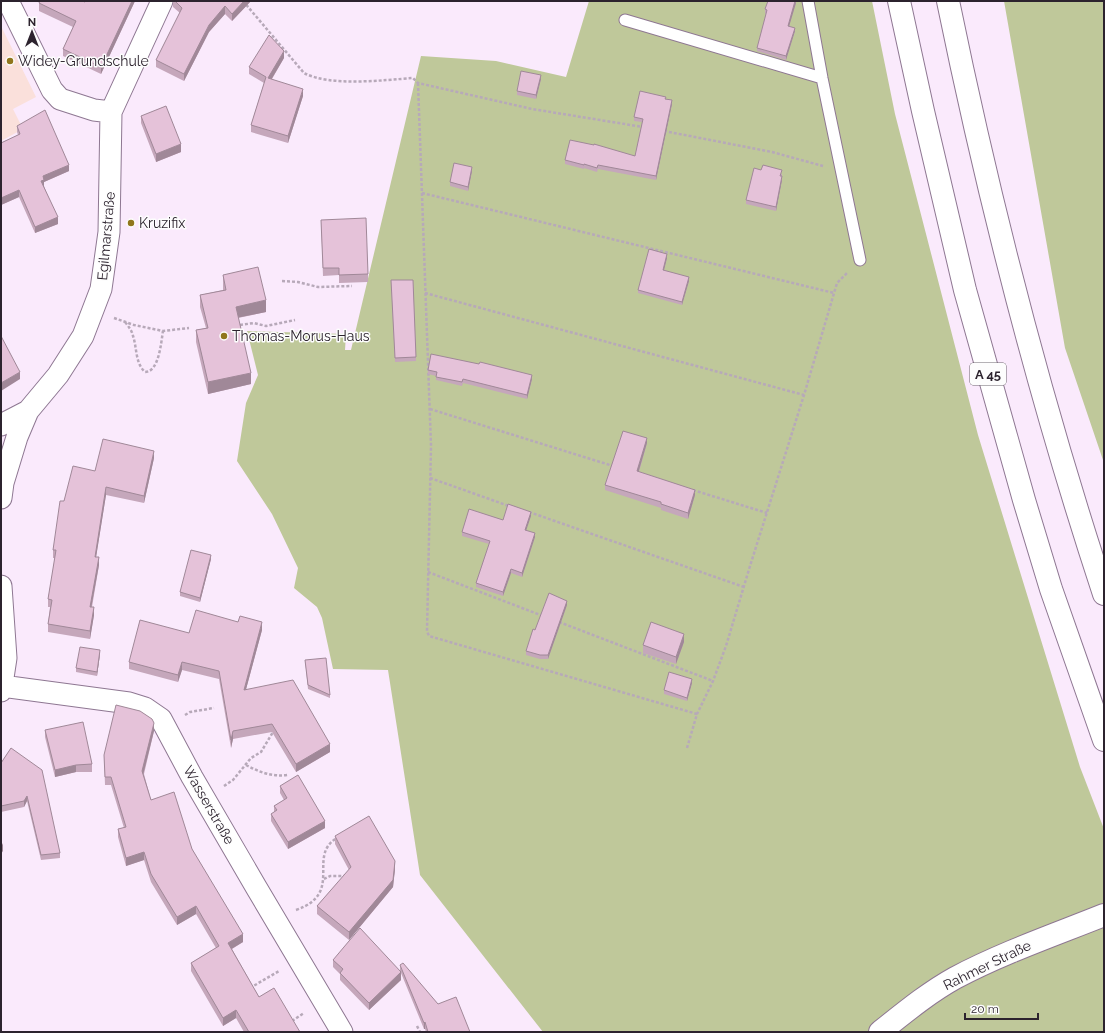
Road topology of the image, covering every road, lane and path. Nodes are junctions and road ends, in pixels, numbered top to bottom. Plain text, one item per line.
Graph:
1 (8, 1) edge
2 (162, 1) edge
3 (243, 1) edge
4 (808, 1) edge
5 (899, 1) edge
6 (948, 1) edge
7 (625, 20) dead end
8 (822, 78) junction
9 (418, 84) junction
10 (111, 112) junction
11 (648, 128) edge
12 (664, 131) edge
13 (842, 171) junction
14 (422, 193) junction
15 (860, 260) joint
16 (282, 281) dead end
17 (352, 286) edge
18 (425, 293) junction
19 (834, 293) junction
20 (111, 317) dead end
21 (295, 320) dead end
22 (125, 322) junction
23 (240, 325) edge
24 (189, 328) dead end
25 (163, 331) junction
26 (804, 395) junction
27 (430, 408) junction
28 (28, 411) junction
29 (1, 425) edge
30 (617, 467) edge
31 (430, 478) junction
32 (692, 490) edge
33 (1, 498) edge
34 (512, 507) edge
35 (527, 512) edge
36 (767, 513) junction
37 (428, 572) junction
38 (1, 586) edge
39 (744, 587) junction
40 (1104, 594) edge
41 (545, 617) edge
42 (553, 620) edge
43 (713, 682) junction
44 (2, 688) edge
45 (214, 708) dead end
46 (697, 714) junction
47 (180, 717) dead end
48 (273, 732) edge
49 (1104, 740) edge
50 (687, 748) dead end
51 (246, 765) junction
52 (288, 775) dead end
53 (218, 789) dead end
54 (342, 835) edge
55 (353, 877) edge
56 (324, 879) junction
57 (296, 910) dead end
58 (1104, 916) edge
59 (276, 973) dead end
60 (250, 988) edge
61 (304, 1014) dead end
62 (289, 1022) edge
63 (417, 1026) dead end
64 (342, 1032) edge
65 (420, 1032) edge
66 (880, 1032) edge

1 - 10 street
2 - 10 street
3 - 9 path
4 - 8 lane
5 - 49 main road, A 45
6 - 40 main road
7 - 8 lane
8 - 13 lane
9 - 11 path
9 - 14 path
10 - 28 street, Egilmarstraße
12 - 13 path
13 - 15 lane
14 - 18 path
14 - 19 path
15 - 19 path
16 - 17 path
18 - 26 path
18 - 27 path
19 - 26 path
20 - 22 path
21 - 23 path
22 - 25 path
22 - 25 path
24 - 25 path
26 - 36 path
27 - 30 path
27 - 31 path
28 - 29 street
28 - 33 street, Egilmarstraße
31 - 34 path
31 - 37 path
32 - 36 path
35 - 39 path
36 - 39 path
37 - 41 path
37 - 46 path
38 - 44 street
39 - 43 path
42 - 43 path
43 - 46 path
44 - 64 street, Wasserstraße
45 - 47 path
46 - 50 path
48 - 51 path
51 - 52 path
51 - 53 path
54 - 56 path
55 - 56 path
56 - 57 path
58 - 66 main road, Rahmer Straße
59 - 60 path
61 - 62 path
63 - 65 path

